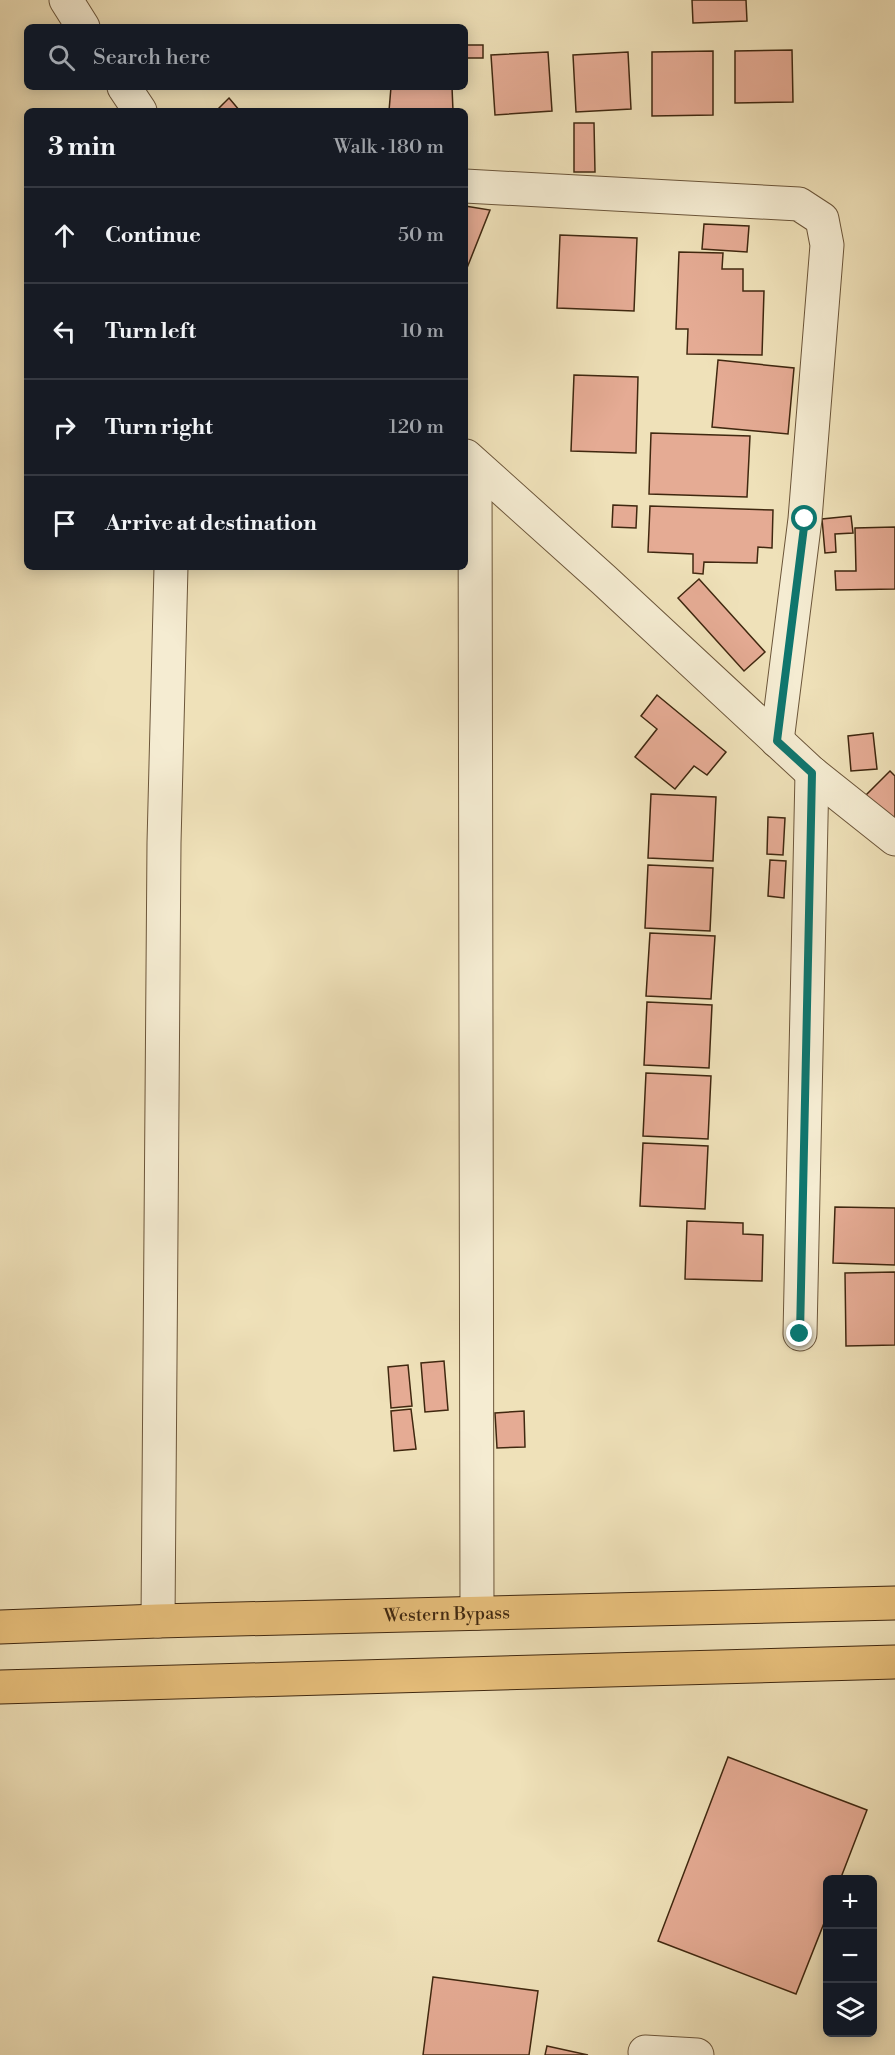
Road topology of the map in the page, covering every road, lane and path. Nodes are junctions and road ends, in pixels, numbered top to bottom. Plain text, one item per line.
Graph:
1 (66, 0) edge
2 (81, 24) edge
3 (126, 90) edge
4 (138, 108) edge
5 (468, 186) edge
6 (470, 460) edge
7 (171, 570) edge
8 (777, 741) junction
9 (812, 773) junction
10 (895, 839) edge
11 (800, 1334) dead end
12 (895, 1603) edge
13 (477, 1613) junction
14 (158, 1621) junction
15 (0, 1627) edge
16 (895, 1662) edge
17 (0, 1687) edge
18 (645, 2052) dead end
19 (697, 2055) edge

1 - 2 street
3 - 4 street
5 - 8 street
6 - 8 street
6 - 13 street
7 - 14 street
8 - 9 street
9 - 10 street
9 - 11 street
12 - 13 main road, Western Bypass
13 - 14 main road, Western Bypass
14 - 15 main road, Western Bypass
16 - 17 main road
18 - 19 street

